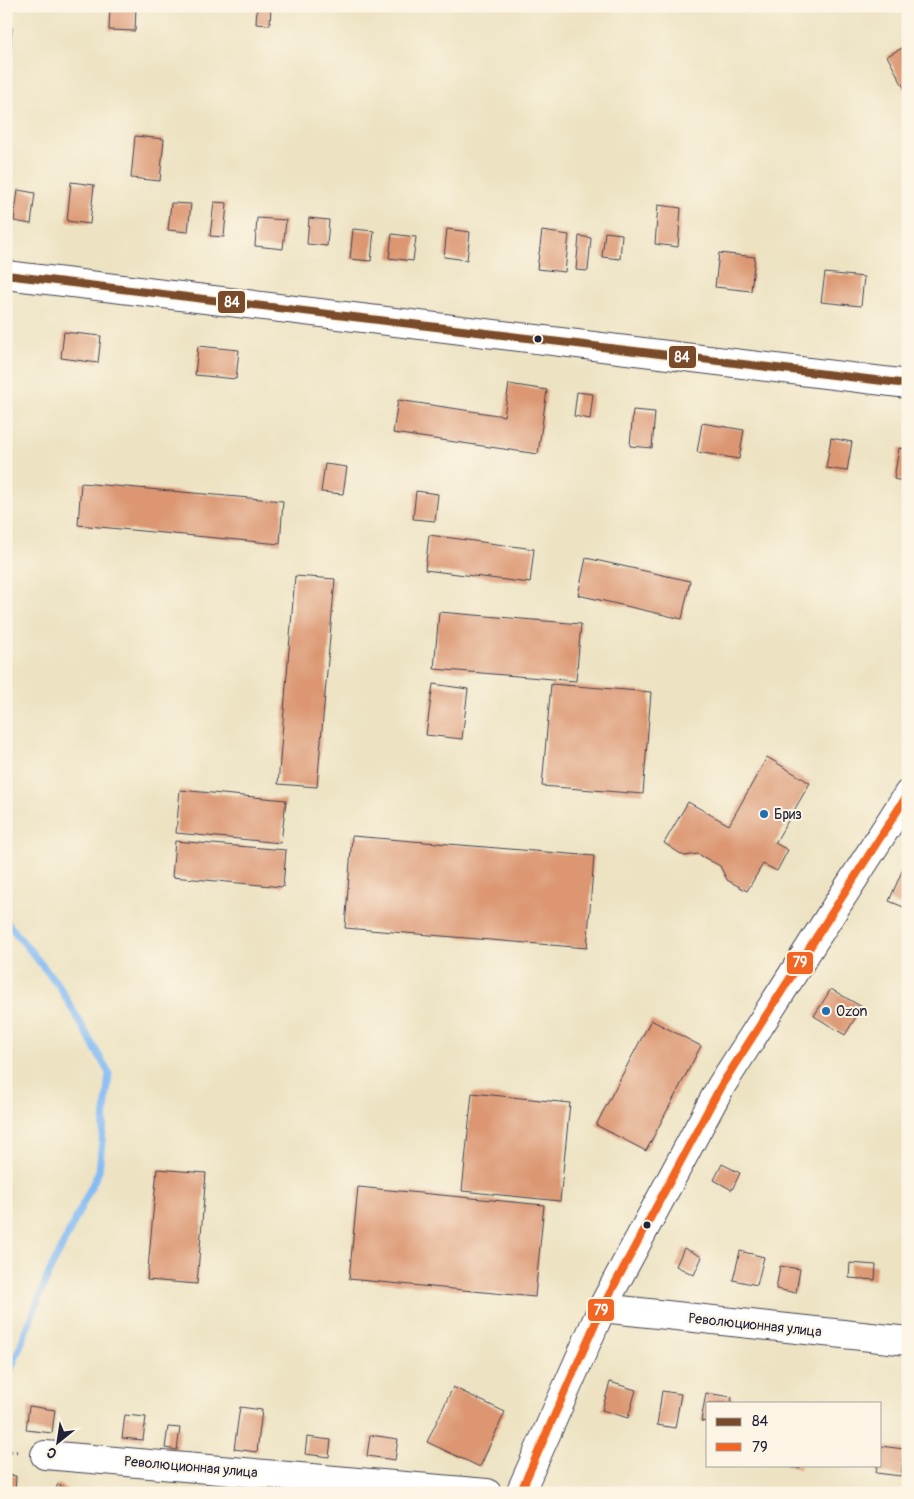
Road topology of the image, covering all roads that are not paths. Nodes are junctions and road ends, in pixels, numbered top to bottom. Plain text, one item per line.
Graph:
1 (9, 276) edge
2 (908, 384) edge
3 (908, 794) edge
4 (900, 820) edge
5 (602, 1308) junction
6 (908, 1341) edge
7 (45, 1455) dead end
8 (487, 1493) edge
9 (520, 1493) edge

1 - 2 street
3 - 4 street
4 - 5 street
5 - 6 street, Революционная улица
5 - 9 street
7 - 8 street, Революционная улица

